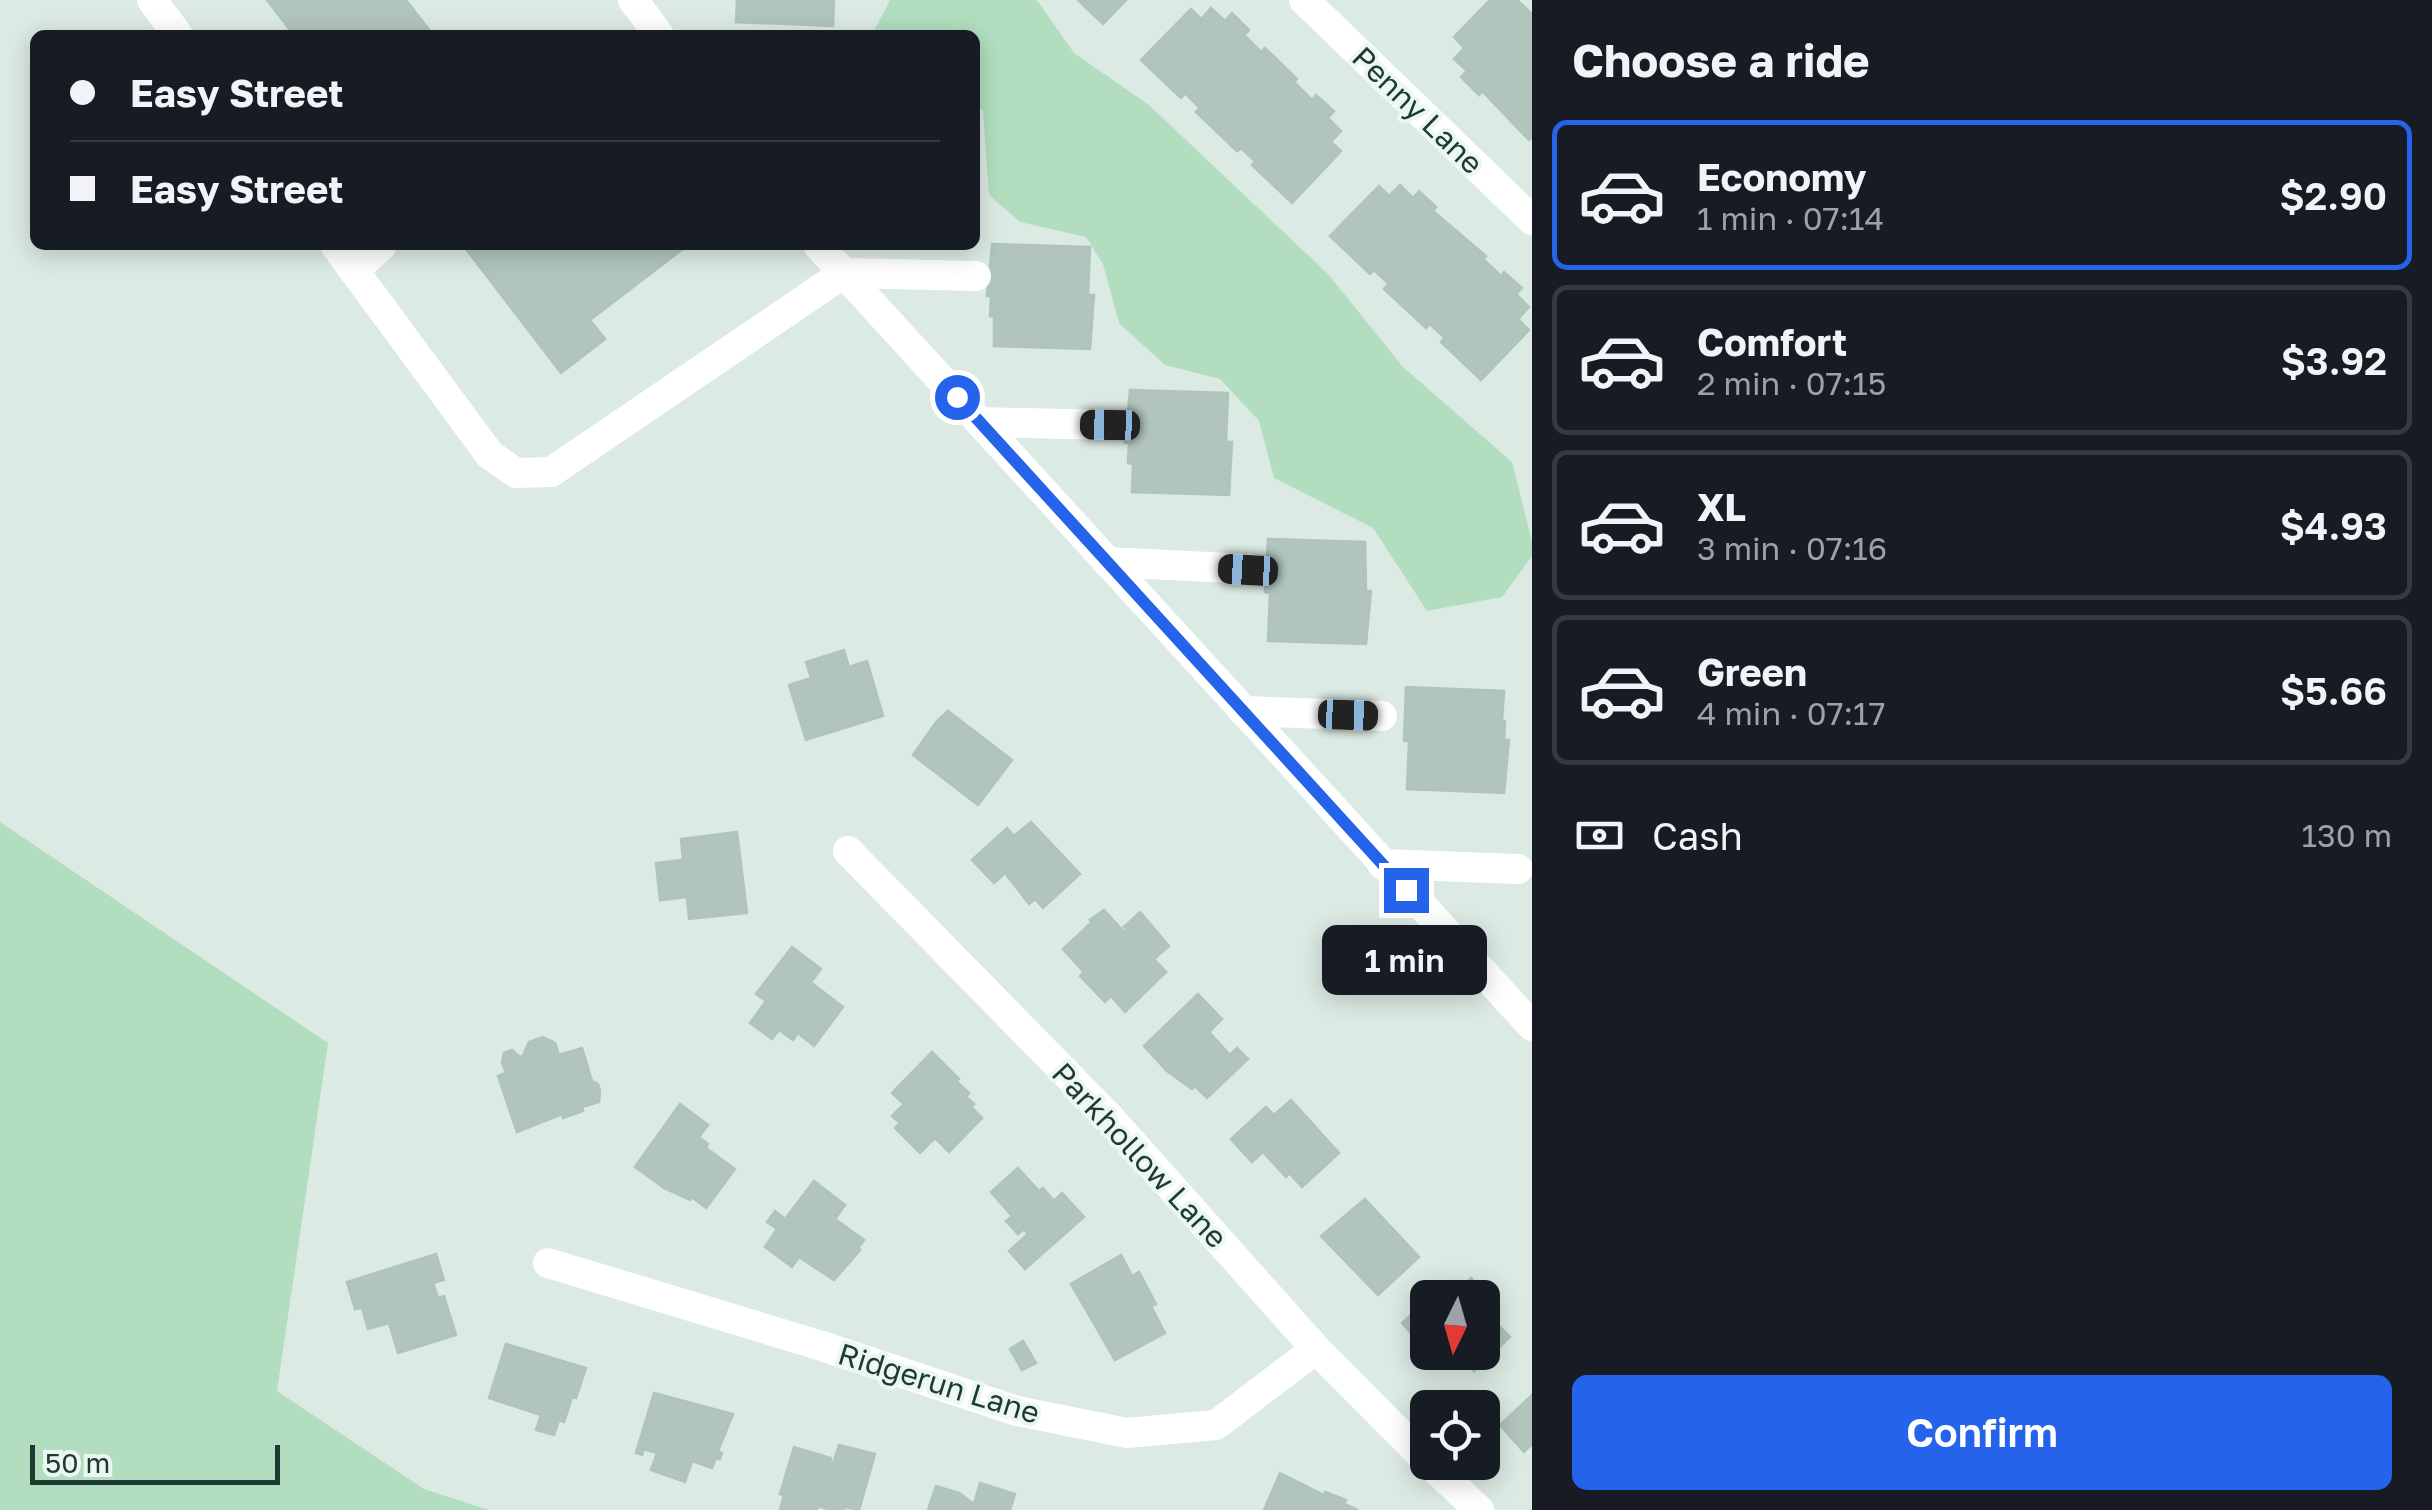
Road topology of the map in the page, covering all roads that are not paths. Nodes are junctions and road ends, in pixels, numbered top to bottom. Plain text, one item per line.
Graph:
1 (152, 0) edge
2 (633, 0) edge
3 (1304, 0) edge
4 (174, 30) edge
5 (655, 30) edge
6 (1532, 220) edge
7 (339, 250) edge
8 (377, 250) edge
9 (823, 250) edge
10 (354, 271) junction
11 (844, 273) junction
12 (976, 276) dead end
13 (979, 422) junction
14 (1110, 425) dead end
15 (1107, 562) junction
16 (1248, 570) dead end
17 (1243, 711) junction
18 (1382, 716) dead end
19 (848, 851) dead end
20 (1382, 864) junction
21 (1518, 869) dead end
22 (1532, 1026) edge
23 (548, 1262) dead end
24 (1316, 1349) junction
25 (1410, 1444) edge
26 (1447, 1480) edge
27 (1478, 1510) edge

1 - 4 street
2 - 5 street
3 - 6 street, Penny Lane
7 - 10 street
8 - 10 street
9 - 11 street
10 - 11 street
11 - 12 street
11 - 13 street
13 - 14 street
13 - 15 street
15 - 16 street
15 - 17 street
17 - 18 street
17 - 20 street
19 - 24 street, Parkhollow Lane
20 - 21 street
20 - 22 street
23 - 24 street, Ridgerun Lane
24 - 25 street, Parkhollow Lane
26 - 27 street, Parkhollow Lane

